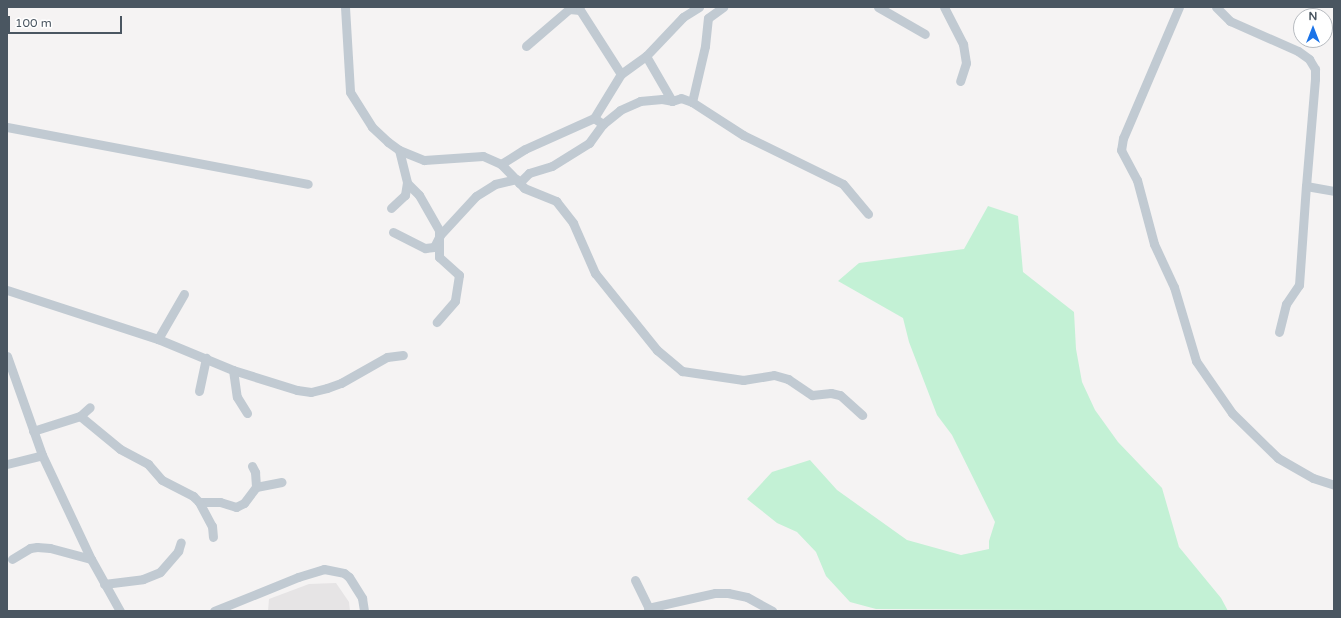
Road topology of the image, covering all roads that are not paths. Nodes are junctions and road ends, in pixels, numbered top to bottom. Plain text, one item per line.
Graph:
1 (345, 7) edge
2 (699, 7) edge
3 (704, 7) edge
4 (723, 7) edge
5 (878, 7) edge
6 (944, 7) edge
7 (1179, 7) edge
8 (1216, 7) edge
9 (582, 9) edge
10 (709, 16) junction
11 (925, 34) dead end
12 (526, 46) dead end
13 (646, 56) junction
14 (621, 74) junction
15 (960, 81) dead end
16 (672, 101) junction
17 (692, 102) junction
18 (594, 118) junction
19 (603, 124) junction
20 (7, 127) edge
21 (399, 150) junction
22 (501, 164) junction
23 (517, 181) junction
24 (407, 183) junction
25 (308, 184) dead end
26 (1306, 186) junction
27 (1334, 191) edge
28 (391, 208) dead end
29 (868, 214) dead end
30 (394, 232) dead end
31 (440, 235) junction
32 (7, 290) edge
33 (184, 294) dead end
34 (437, 322) dead end
35 (1279, 332) dead end
36 (158, 339) junction
37 (403, 355) dead end
38 (7, 356) edge
39 (206, 358) junction
40 (234, 370) junction
41 (199, 391) dead end
42 (90, 407) dead end
43 (246, 413) dead end
44 (862, 414) dead end
45 (80, 416) junction
46 (33, 431) junction
47 (42, 456) junction
48 (7, 464) edge
49 (252, 466) dead end
50 (282, 482) dead end
51 (1334, 485) edge
52 (256, 487) junction
53 (199, 502) junction
54 (213, 537) dead end
55 (181, 542) dead end
56 (12, 559) dead end
57 (91, 559) junction
58 (635, 580) dead end
59 (104, 584) junction
60 (649, 610) edge
61 (120, 611) edge
62 (214, 611) edge
63 (364, 611) edge
64 (772, 611) edge

1 - 21 street
2 - 13 street
3 - 10 street
4 - 10 street
5 - 11 street
6 - 15 street
7 - 51 street
8 - 26 street
9 - 12 street
9 - 14 street
10 - 17 street
13 - 14 street
13 - 16 street
14 - 18 street
16 - 17 street
16 - 19 street
17 - 29 street
18 - 19 street
18 - 22 street
19 - 23 street
20 - 25 street
21 - 22 street
21 - 24 street
22 - 23 street
23 - 31 street
23 - 44 street
24 - 28 street
24 - 31 street
26 - 27 street
26 - 35 street
30 - 31 street
31 - 34 street
32 - 36 street
33 - 36 street
36 - 39 street
37 - 40 street
38 - 46 street
39 - 40 street
39 - 41 street
40 - 43 street
42 - 45 street
45 - 46 street
45 - 53 street
46 - 47 street
47 - 48 street
47 - 57 street
49 - 52 street
50 - 52 street
52 - 53 street
53 - 54 street
55 - 59 street
56 - 57 street
57 - 59 street
58 - 60 street
59 - 61 street
60 - 64 street
62 - 63 street

